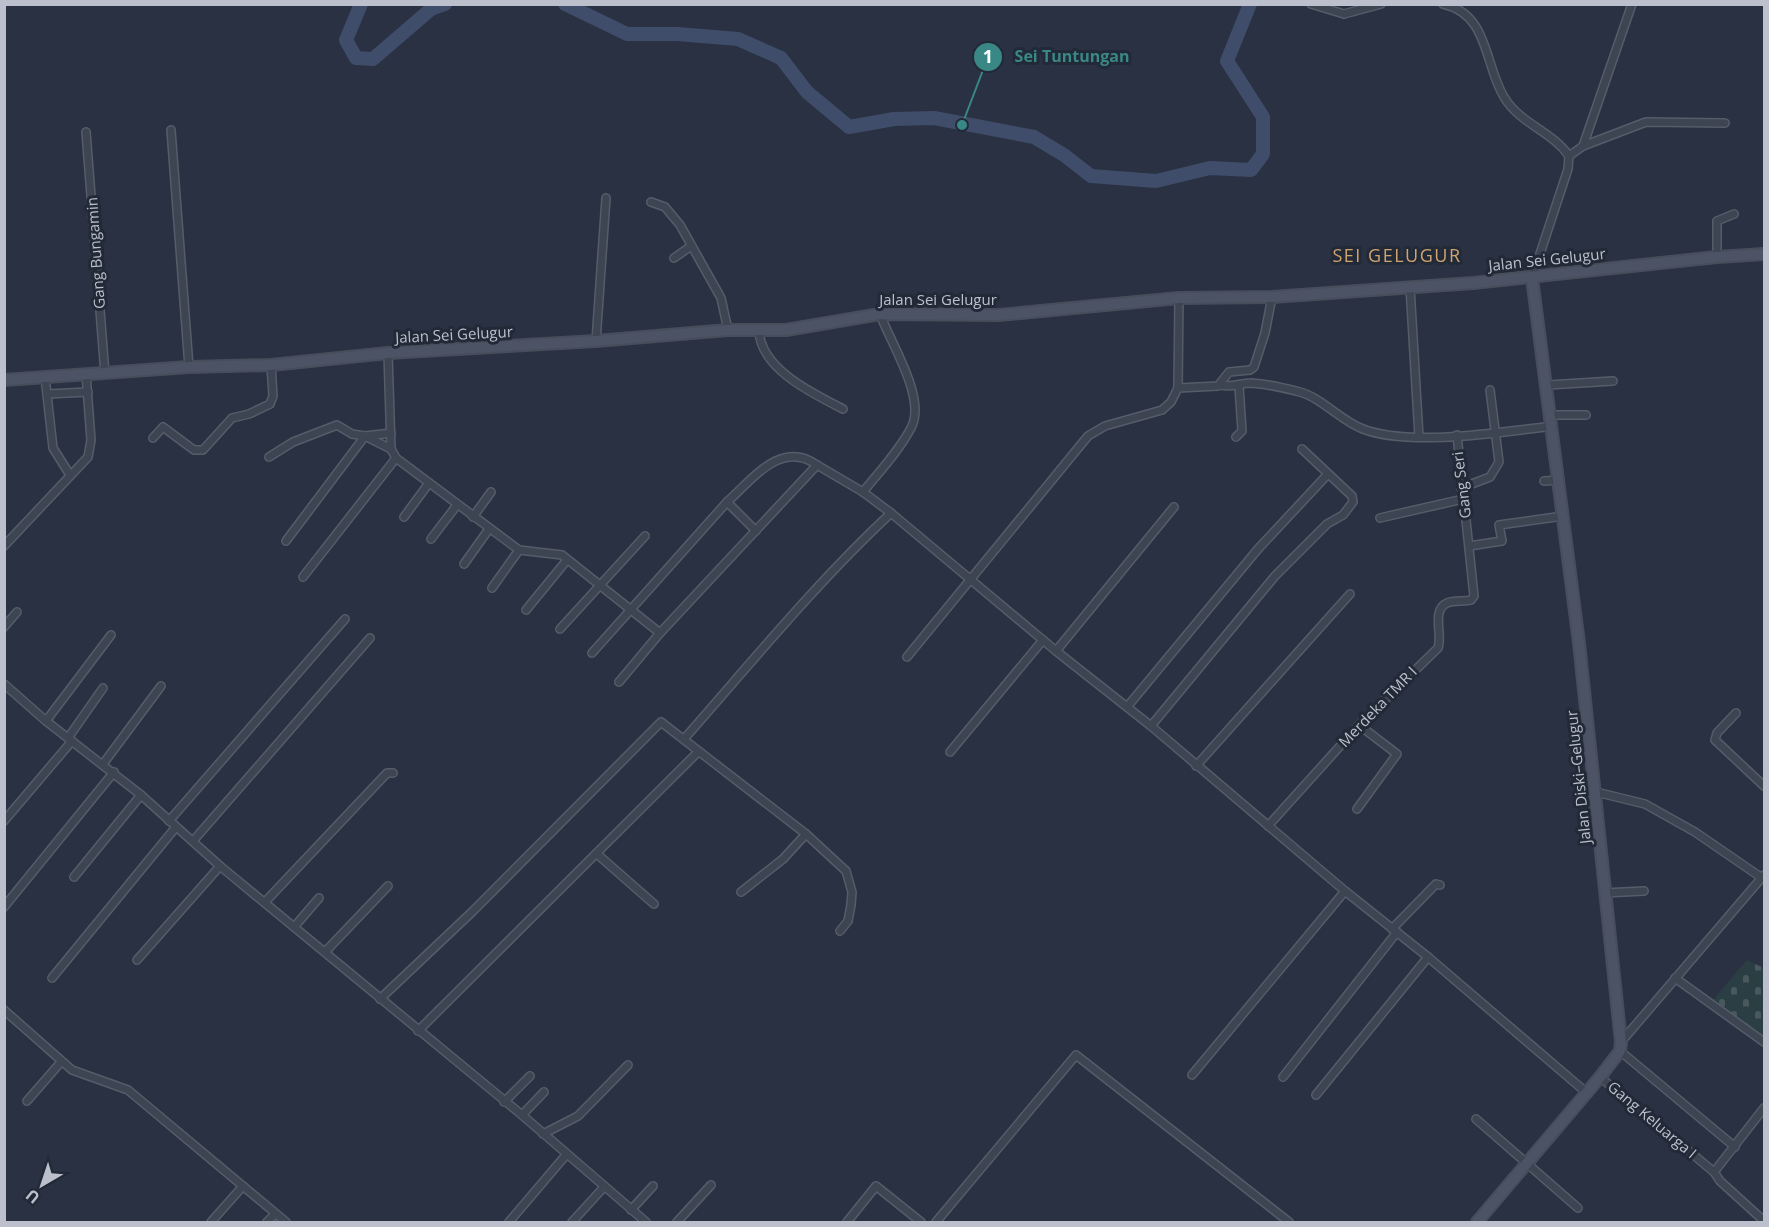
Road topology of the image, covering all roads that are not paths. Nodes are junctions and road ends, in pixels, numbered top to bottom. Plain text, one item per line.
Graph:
1 (1311, 4) edge
2 (1382, 4) edge
3 (1443, 4) edge
4 (1632, 4) edge
5 (1725, 123) dead end
6 (171, 130) dead end
7 (86, 132) dead end
8 (1583, 146) junction
9 (1569, 156) junction
10 (606, 198) dead end
11 (651, 202) dead end
12 (1734, 214) dead end
13 (691, 246) junction
14 (1764, 254) edge
15 (1717, 257) junction
16 (674, 258) dead end
17 (1533, 278) junction
18 (1410, 287) junction
19 (1272, 297) junction
20 (1179, 298) junction
21 (880, 314) junction
22 (728, 330) junction
23 (759, 331) junction
24 (596, 342) junction
25 (388, 353) junction
26 (271, 365) junction
27 (189, 367) junction
28 (86, 374) junction
29 (105, 374) junction
30 (45, 377) junction
31 (4, 380) edge
32 (1613, 381) dead end
33 (1220, 385) junction
34 (1548, 385) junction
35 (1239, 386) junction
36 (1178, 388) junction
37 (1490, 390) dead end
38 (88, 392) junction
39 (47, 394) junction
40 (843, 409) dead end
41 (1586, 415) dead end
42 (1552, 420) junction
43 (1497, 432) junction
44 (391, 433) junction
45 (1457, 435) junction
46 (365, 436) junction
47 (1236, 437) dead end
48 (1419, 437) junction
49 (153, 438) dead end
50 (391, 449) junction
51 (1302, 449) dead end
52 (269, 457) dead end
53 (396, 458) junction
54 (817, 465) junction
55 (1328, 474) junction
56 (70, 475) junction
57 (1560, 480) junction
58 (1544, 481) dead end
59 (429, 483) junction
60 (1461, 488) junction
61 (491, 492) dead end
62 (863, 492) junction
63 (1463, 499) junction
64 (727, 502) junction
65 (457, 505) junction
66 (1174, 507) dead end
67 (891, 513) junction
68 (1563, 516) junction
69 (404, 517) dead end
70 (473, 517) junction
71 (1380, 518) dead end
72 (489, 529) junction
73 (756, 531) junction
74 (645, 536) dead end
75 (431, 539) dead end
76 (286, 541) dead end
77 (4, 546) edge
78 (1469, 546) junction
79 (519, 550) junction
80 (567, 560) junction
81 (464, 564) dead end
82 (303, 577) dead end
83 (970, 579) junction
84 (599, 584) junction
85 (492, 588) dead end
86 (1350, 594) dead end
87 (1474, 596) joint
88 (526, 610) dead end
89 (632, 610) junction
90 (17, 612) dead end
91 (345, 619) dead end
92 (4, 627) edge
93 (560, 629) dead end
94 (660, 633) junction
95 (111, 635) dead end
96 (370, 638) dead end
97 (1043, 640) junction
98 (1056, 651) junction
99 (592, 653) dead end
100 (907, 657) dead end
101 (618, 682) dead end
102 (4, 684) edge
103 (161, 686) dead end
104 (103, 688) dead end
105 (1127, 707) junction
106 (1736, 713) dead end
107 (46, 721) junction
108 (1359, 725) junction
109 (1151, 726) junction
110 (684, 739) junction
111 (70, 740) junction
112 (698, 752) junction
113 (950, 752) dead end
114 (103, 764) junction
115 (1196, 766) junction
116 (114, 772) junction
117 (393, 773) dead end
118 (1764, 786) edge
119 (1596, 792) junction
120 (141, 795) junction
121 (1357, 809) dead end
122 (4, 821) edge
123 (169, 821) junction
124 (1268, 826) junction
125 (177, 827) junction
126 (806, 834) junction
127 (193, 841) junction
128 (597, 854) junction
129 (220, 866) junction
130 (1763, 876) edge
131 (74, 877) dead end
132 (1440, 885) dead end
133 (388, 886) dead end
134 (1345, 891) junction
135 (1644, 891) dead end
136 (741, 892) dead end
137 (1604, 893) junction
138 (319, 898) dead end
139 (265, 902) junction
140 (654, 904) dead end
141 (4, 907) edge
142 (295, 926) junction
143 (840, 931) dead end
144 (1395, 931) junction
145 (325, 952) junction
146 (1428, 957) junction
147 (137, 960) dead end
148 (52, 978) dead end
149 (1675, 978) junction
150 (380, 999) junction
151 (4, 1010) edge
152 (418, 1031) junction
153 (1764, 1042) edge
154 (1620, 1046) junction
155 (61, 1062) junction
156 (628, 1065) dead end
157 (1192, 1075) dead end
158 (530, 1076) dead end
159 (1283, 1077) dead end
160 (1600, 1077) junction
161 (544, 1092) dead end
162 (1587, 1093) junction
163 (1316, 1095) dead end
164 (27, 1101) dead end
165 (504, 1102) junction
166 (1764, 1108) edge
167 (522, 1115) junction
168 (1476, 1119) dead end
169 (543, 1134) junction
170 (1735, 1147) junction
171 (566, 1155) junction
172 (1527, 1161) junction
173 (1714, 1172) junction
174 (711, 1185) dead end
175 (243, 1186) junction
176 (653, 1186) dead end
177 (604, 1187) junction
178 (1578, 1208) dead end
179 (631, 1210) junction
180 (275, 1214) junction
181 (1764, 1221) edge
182 (211, 1222) edge
183 (267, 1222) edge
184 (286, 1222) edge
185 (509, 1222) edge
186 (572, 1222) edge
187 (644, 1222) edge
188 (678, 1222) edge
189 (848, 1222) edge
190 (921, 1222) edge
191 (936, 1222) edge
192 (1289, 1222) edge
193 (1477, 1222) edge

1 - 2 street
3 - 9 street
4 - 8 street
5 - 8 street
6 - 27 street
7 - 29 street, Gang Bungamin
8 - 9 street
9 - 17 street
10 - 24 street
11 - 13 street
12 - 15 street
13 - 16 street
13 - 22 street
14 - 15 main road, Jalan Sei Gelugur
15 - 17 main road, Jalan Sei Gelugur
17 - 18 main road, Jalan Sei Gelugur
17 - 34 main road, Jalan Diski–Gelugur
18 - 19 main road, Jalan Sei Gelugur
18 - 48 street
19 - 20 main road, Jalan Sei Gelugur
19 - 33 street
20 - 21 main road, Jalan Sei Gelugur
20 - 36 street
21 - 23 main road, Jalan Sei Gelugur
21 - 62 street
22 - 23 main road, Jalan Sei Gelugur
22 - 24 main road, Jalan Sei Gelugur
23 - 40 street
24 - 25 main road, Jalan Sei Gelugur
25 - 26 main road, Jalan Sei Gelugur
25 - 44 street
26 - 27 main road, Jalan Sei Gelugur
26 - 49 street
27 - 29 main road, Jalan Sei Gelugur
28 - 29 main road, Jalan Sei Gelugur
28 - 30 main road, Jalan Sei Gelugur
28 - 38 street
30 - 31 main road, Jalan Sei Gelugur
30 - 39 street
32 - 34 street
33 - 35 street
33 - 36 street
34 - 42 main road, Jalan Diski–Gelugur
35 - 47 street
35 - 48 street
36 - 83 street
37 - 43 street
38 - 39 street
38 - 56 street
39 - 56 street
41 - 42 street, Gang Seri
42 - 43 street, Gang Seri
42 - 57 main road, Jalan Diski–Gelugur
43 - 45 street, Gang Seri
43 - 60 street
44 - 46 street
44 - 50 street
45 - 48 street
45 - 60 street, Gang Seri
46 - 50 street
46 - 52 street
46 - 76 street
50 - 53 street
51 - 55 street
53 - 59 street
53 - 82 street
54 - 62 street
54 - 64 street
54 - 73 street
55 - 105 street
55 - 109 street
56 - 77 street
57 - 58 street
57 - 68 main road, Jalan Diski–Gelugur
59 - 65 street
59 - 69 street
60 - 63 street, Gang Seri
61 - 70 street
62 - 67 street
63 - 71 street
63 - 78 street, Gang Seri
64 - 73 street
64 - 89 street
65 - 70 street
65 - 75 street
66 - 98 street
67 - 83 street
67 - 110 street
68 - 78 street
68 - 119 main road, Jalan Diski–Gelugur
70 - 72 street
72 - 79 street
72 - 81 street
73 - 94 street
74 - 84 street
78 - 87 street, Gang Seri
79 - 80 street
79 - 85 street
80 - 84 street
80 - 88 street
83 - 97 street
83 - 100 street
84 - 89 street
84 - 93 street
86 - 115 street
87 - 108 street, Merdeka TMR I
89 - 94 street
89 - 99 street
90 - 92 street
91 - 123 street
94 - 101 street
95 - 107 street
96 - 127 street
97 - 98 street
97 - 113 street
98 - 105 street
102 - 107 street
103 - 114 street
104 - 111 street
105 - 109 street
106 - 118 street
107 - 111 street
108 - 121 street
108 - 124 street, Merdeka TMR I
109 - 115 street
110 - 112 street
110 - 150 street
111 - 114 street
111 - 122 street
112 - 126 street
112 - 128 street
114 - 116 street
115 - 124 street
116 - 120 street
116 - 141 street
117 - 139 street
119 - 130 street
119 - 137 main road, Jalan Diski–Gelugur
120 - 123 street
120 - 131 street
123 - 125 street
124 - 134 street
125 - 127 street
125 - 148 street
126 - 136 street
126 - 143 street
127 - 129 street
128 - 140 street
128 - 152 street
129 - 139 street
129 - 147 street
130 - 149 street
132 - 144 street
133 - 145 street
134 - 144 street
134 - 157 street
135 - 137 street
137 - 154 main road, Jalan Diski–Gelugur
138 - 142 street
139 - 142 street
142 - 145 street
144 - 146 street
144 - 159 street
145 - 150 street
146 - 162 street
146 - 163 street
149 - 153 street
149 - 154 street
150 - 152 street
151 - 155 street
152 - 165 street
154 - 160 main road
154 - 170 street
155 - 164 street
155 - 175 street
156 - 169 street
158 - 165 street
160 - 162 main road
160 - 173 street, Gang Keluarga I
161 - 167 street
162 - 172 main road
165 - 167 street
166 - 170 street
167 - 169 street
168 - 172 street
169 - 171 street
170 - 173 street
171 - 177 street
171 - 185 street
172 - 178 street
172 - 193 main road
173 - 181 street, Gang Keluarga I
174 - 188 street
175 - 180 street
175 - 182 street
176 - 179 street
177 - 179 street
177 - 186 street
179 - 187 street
180 - 183 street
180 - 184 street
189 - 190 street
191 - 192 street

